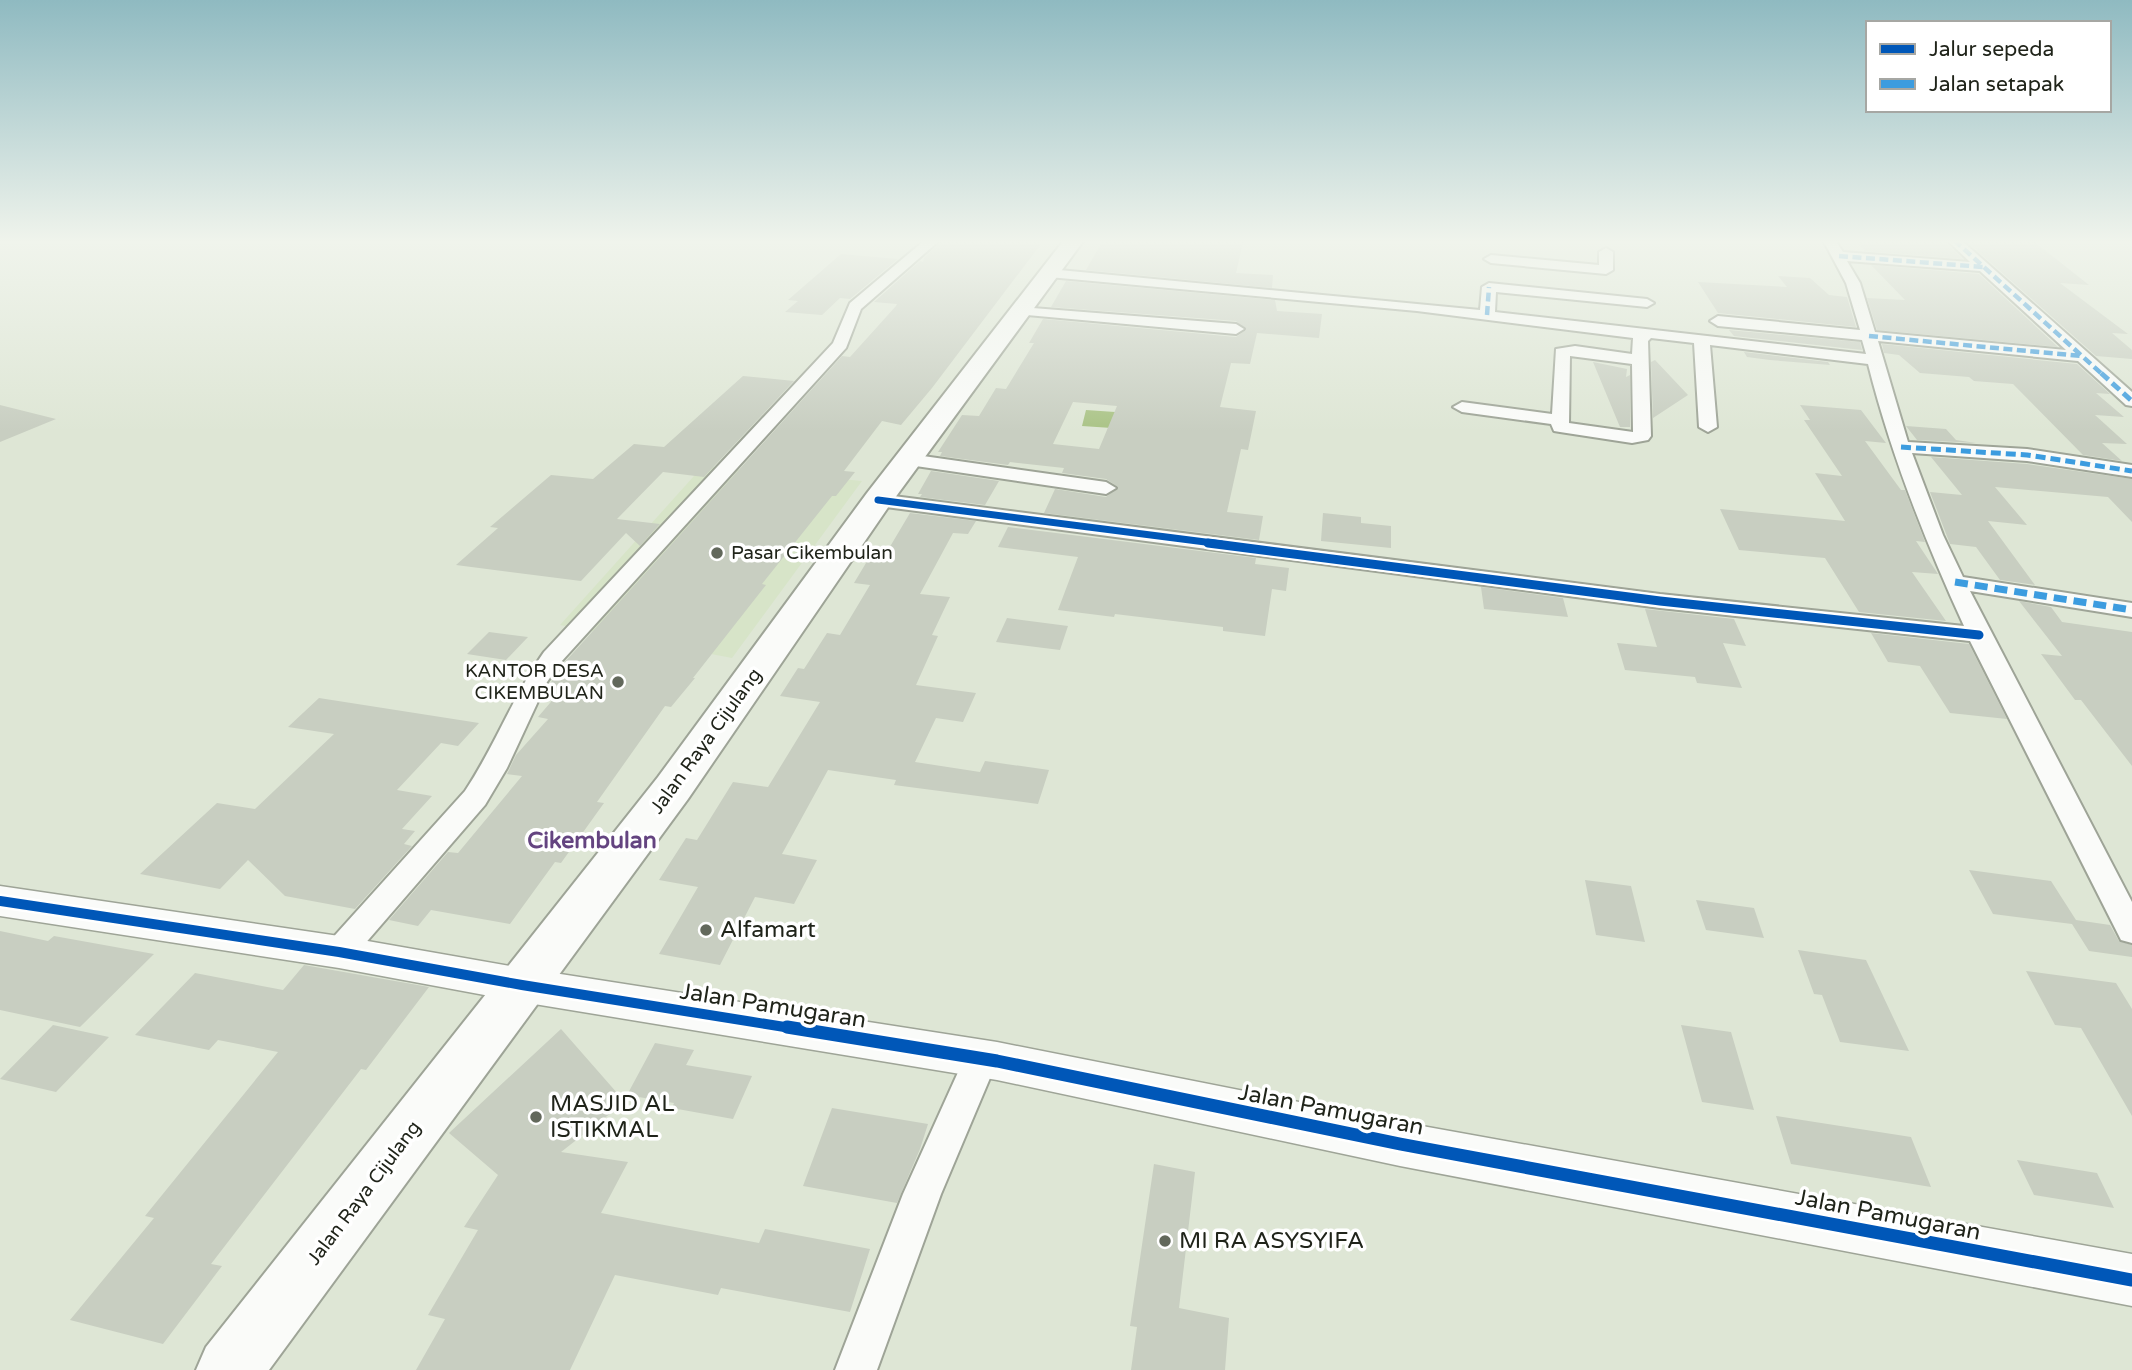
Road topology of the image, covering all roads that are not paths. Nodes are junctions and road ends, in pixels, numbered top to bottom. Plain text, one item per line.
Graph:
1 (857, 304) edge
2 (1025, 304) edge
3 (1372, 304) edge
4 (1488, 304) edge
5 (1592, 304) edge
6 (1859, 304) edge
7 (2024, 304) edge
8 (1020, 311) junction
9 (1487, 315) junction
10 (1718, 321) dead end
11 (1236, 329) dead end
12 (1595, 330) junction
13 (1643, 336) junction
14 (1868, 336) junction
15 (1702, 339) junction
16 (2081, 356) junction
17 (1642, 360) junction
18 (1875, 360) junction
19 (2132, 401) edge
20 (1462, 407) dead end
21 (1559, 420) junction
22 (1709, 428) dead end
23 (1901, 447) junction
24 (909, 460) junction
25 (2132, 471) edge
26 (1106, 488) dead end
27 (878, 500) junction
28 (1955, 582) junction
29 (2132, 610) edge
30 (1979, 635) junction
31 (0, 901) edge
32 (2132, 931) edge
33 (339, 952) junction
34 (522, 985) junction
35 (981, 1059) junction
36 (2132, 1280) edge
37 (229, 1370) edge
38 (856, 1370) edge

1 - 33 street
2 - 8 highway, Jalan Raya Cijulang
3 - 9 street
4 - 9 street
5 - 12 street
6 - 14 street
7 - 16 street
8 - 11 street
8 - 24 highway, Jalan Raya Cijulang
9 - 12 street
10 - 14 street
12 - 13 street
13 - 15 street
13 - 17 street
14 - 16 street
14 - 18 street
15 - 18 street
15 - 22 street
16 - 19 street
17 - 21 street
17 - 21 street
18 - 23 street
20 - 21 street
23 - 25 street
23 - 28 street
24 - 26 street
24 - 27 highway, Jalan Raya Cijulang
27 - 30 street
27 - 34 highway, Jalan Raya Cijulang
28 - 29 street
28 - 30 street
30 - 32 street
31 - 33 street, Jalan Pamugaran
33 - 34 street, Jalan Pamugaran
34 - 35 street, Jalan Pamugaran
34 - 37 highway, Jalan Raya Cijulang
35 - 36 street, Jalan Pamugaran
35 - 38 street

